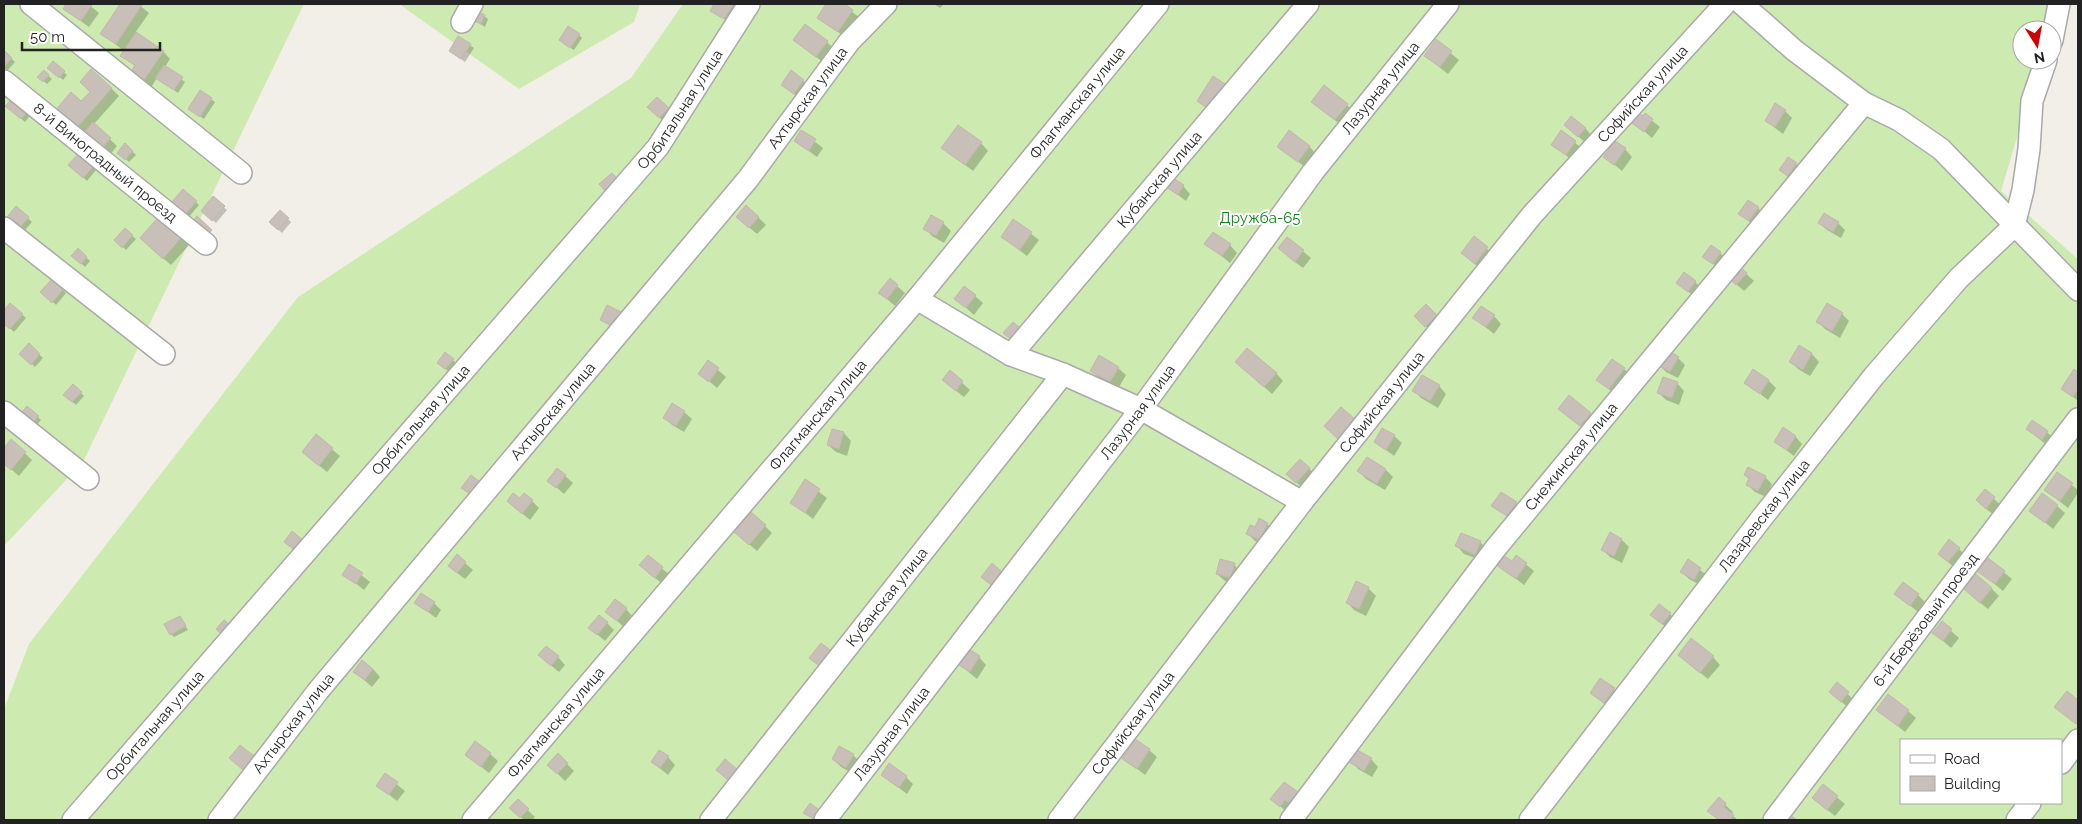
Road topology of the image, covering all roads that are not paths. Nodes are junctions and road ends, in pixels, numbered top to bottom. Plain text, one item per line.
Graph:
1 (31, 4) edge
2 (749, 4) edge
3 (886, 4) edge
4 (1158, 4) edge
5 (1308, 4) edge
6 (1448, 4) edge
7 (1725, 4) edge
8 (1742, 4) edge
9 (2059, 4) edge
10 (2056, 20) edge
11 (2043, 70) edge
12 (4, 81) edge
13 (1864, 103) junction
14 (241, 173) dead end
15 (2014, 226) junction
16 (4, 228) edge
17 (206, 244) dead end
18 (2078, 290) edge
19 (917, 299) junction
20 (164, 354) dead end
21 (1011, 355) junction
22 (1063, 374) junction
23 (1141, 409) junction
24 (4, 412) edge
25 (2078, 419) edge
26 (88, 479) dead end
27 (1302, 502) junction
28 (2078, 740) edge
29 (2062, 762) edge
30 (2029, 804) edge
31 (72, 820) edge
32 (219, 820) edge
33 (473, 820) edge
34 (711, 820) edge
35 (825, 820) edge
36 (1059, 820) edge
37 (1291, 820) edge
38 (1530, 820) edge
39 (1774, 820) edge
40 (2017, 820) edge

1 - 14 lane
2 - 31 lane, Орбитальная улица
3 - 32 lane, Ахтырская улица
4 - 19 lane, Флагманская улица
5 - 21 lane, Кубанская улица
6 - 23 lane, Лазурная улица
7 - 27 lane, Софийская улица
8 - 13 lane
9 - 10 lane
11 - 15 lane
12 - 17 lane, 8-й Виноградный проезд
13 - 15 lane
13 - 37 lane, Снежинская улица
15 - 18 lane
15 - 38 lane, Лазаревская улица
16 - 20 lane
19 - 21 lane
19 - 33 lane, Флагманская улица
21 - 22 lane
22 - 23 lane
22 - 34 lane, Кубанская улица
23 - 27 lane
23 - 35 lane, Лазурная улица
24 - 26 lane
25 - 39 lane, 6-й Берёзовый проезд
27 - 36 lane, Софийская улица
28 - 29 lane
30 - 40 lane

